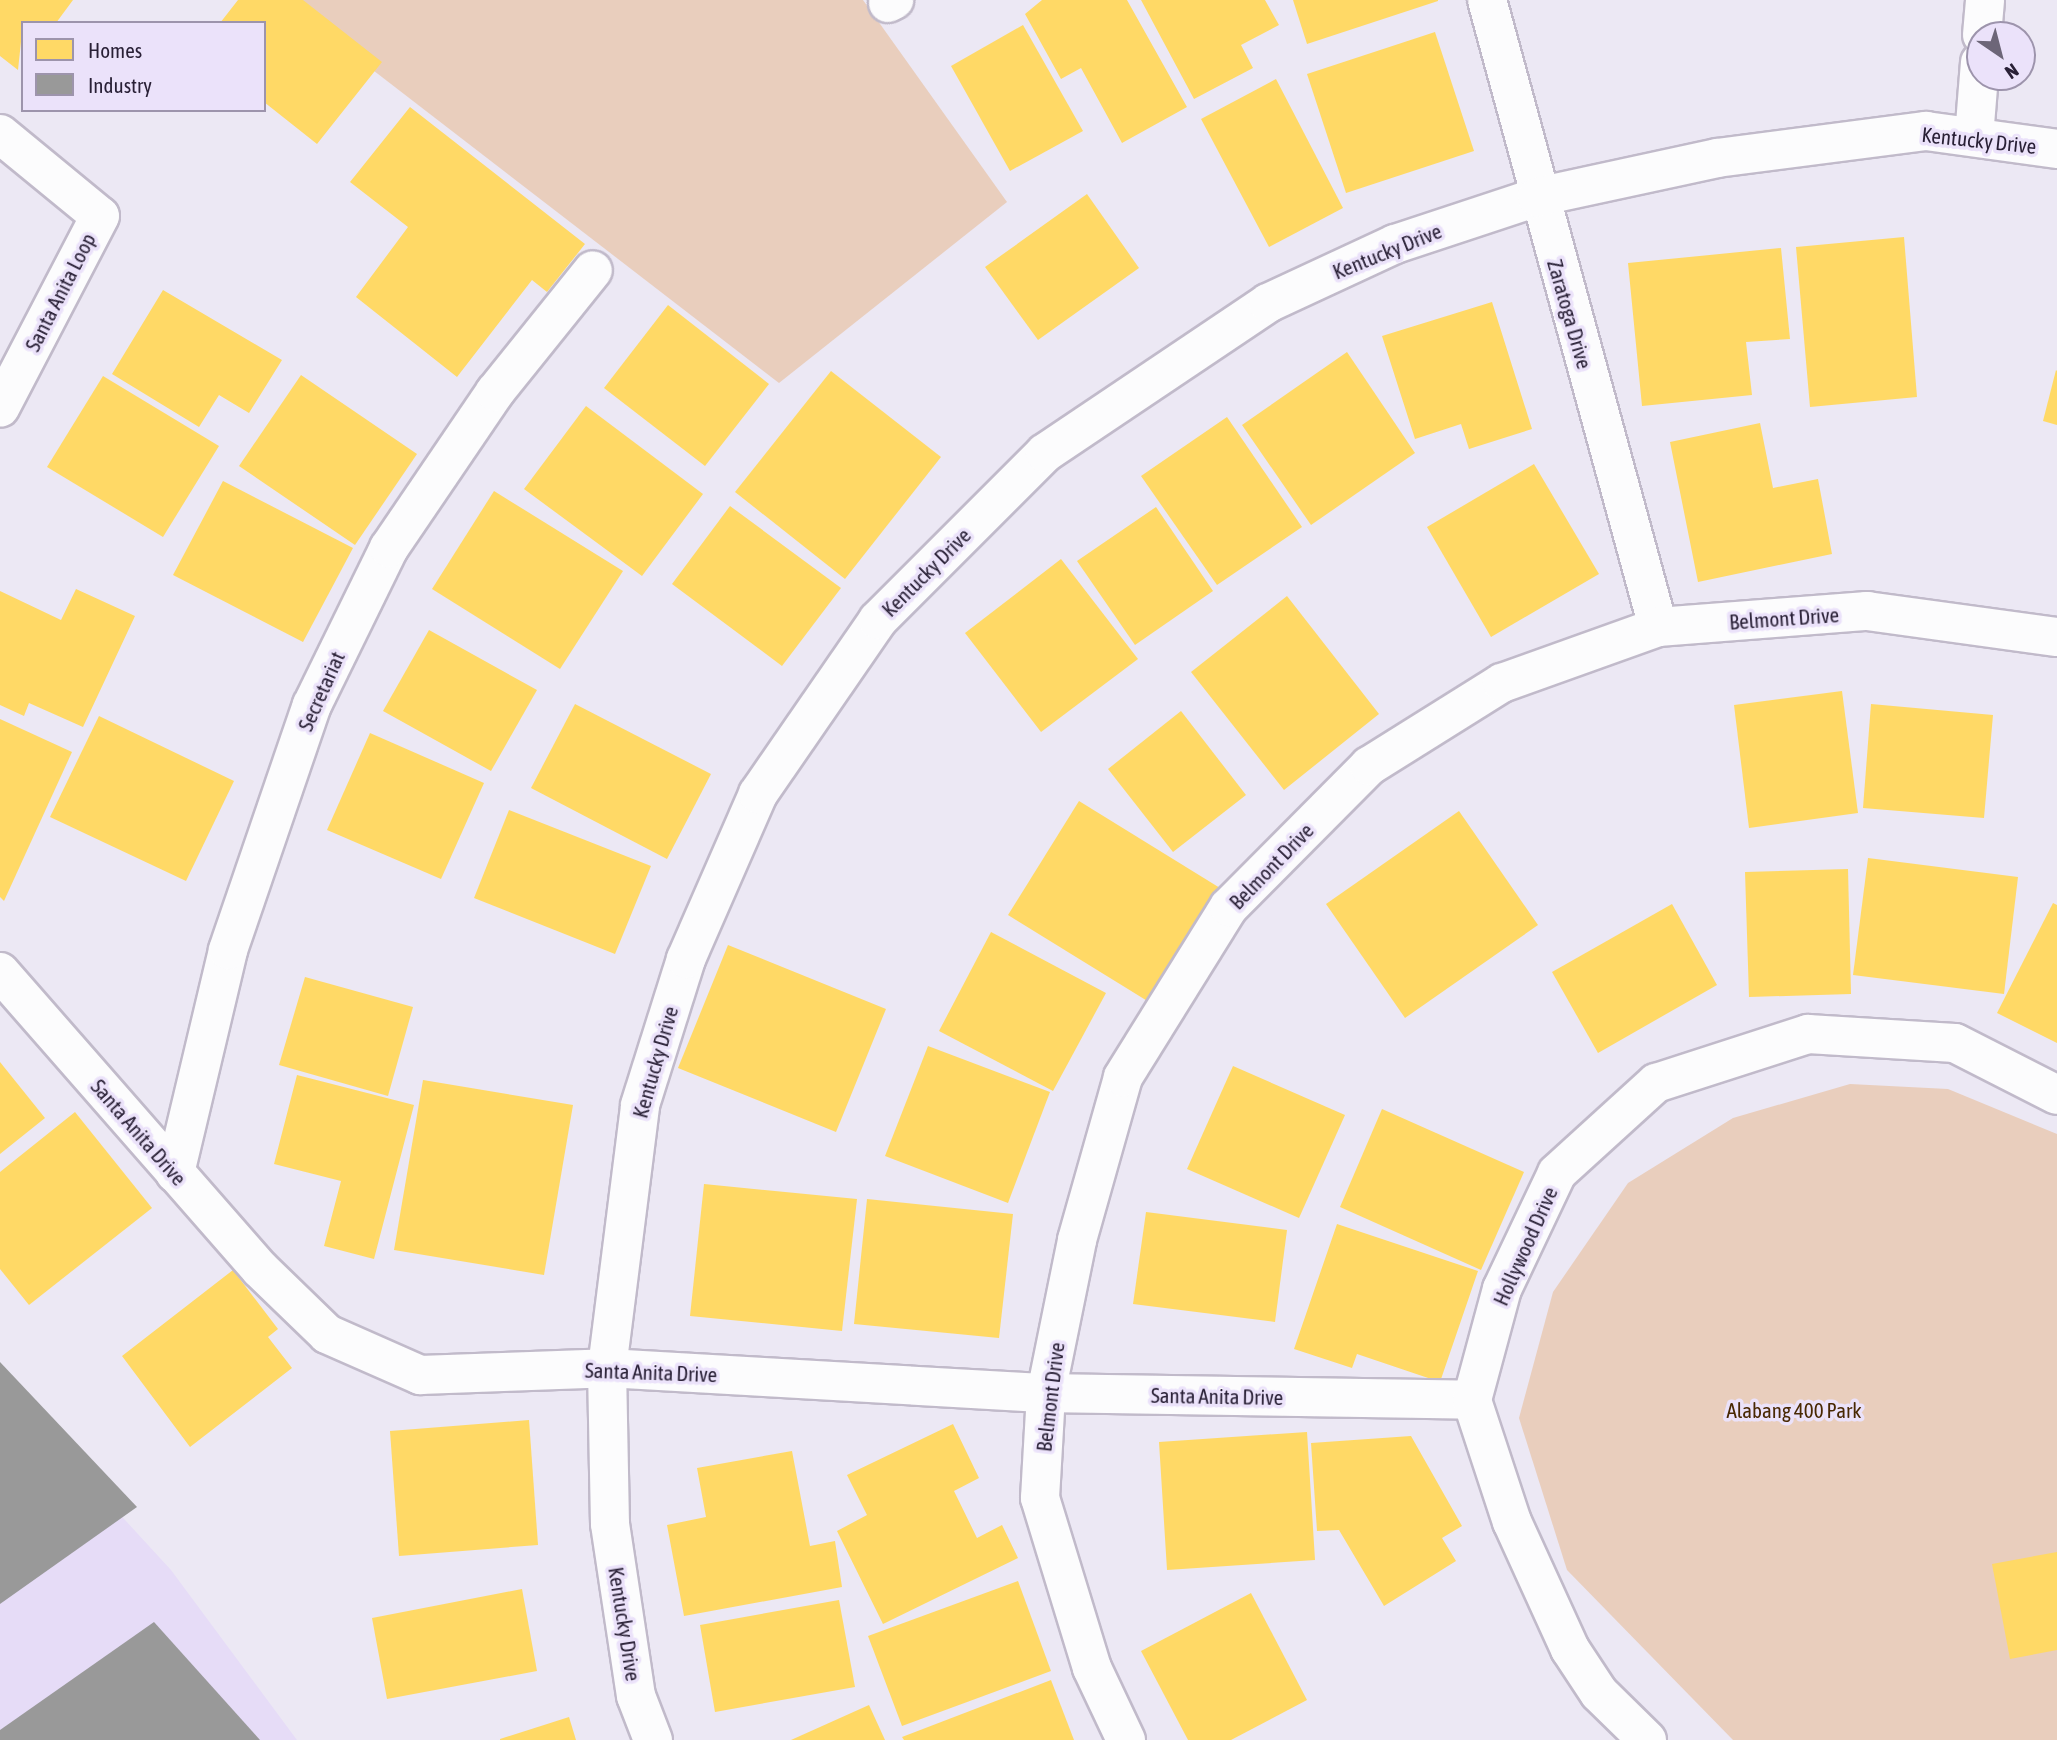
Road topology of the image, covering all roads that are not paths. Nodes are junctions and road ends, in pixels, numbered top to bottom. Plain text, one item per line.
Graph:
1 (1487, 0) edge
2 (1985, 0) edge
3 (1983, 21) edge
4 (1978, 91) edge
5 (0, 134) edge
6 (1974, 137) junction
7 (2057, 149) edge
8 (1537, 197) junction
9 (593, 270) dead end
10 (0, 408) edge
11 (1658, 627) junction
12 (2057, 637) edge
13 (0, 972) edge
14 (2057, 1095) edge
15 (175, 1173) junction
16 (607, 1368) junction
17 (1046, 1393) junction
18 (1472, 1400) junction
19 (653, 1740) edge
20 (1126, 1740) edge
21 (1647, 1740) edge

1 - 8 street, Zaratoga Drive
2 - 3 street
4 - 6 street
5 - 10 street, Santa Anita Loop
6 - 7 street, Kentucky Drive
6 - 8 street, Kentucky Drive
8 - 11 street, Zaratoga Drive
8 - 16 street, Kentucky Drive
9 - 15 street, Secretariat
11 - 12 street, Belmont Drive
11 - 17 street, Belmont Drive
13 - 15 street, Santa Anita Drive
14 - 18 street, Hollywood Drive
15 - 16 street, Santa Anita Drive
16 - 17 street, Santa Anita Drive
16 - 19 street, Kentucky Drive
17 - 18 street, Santa Anita Drive
17 - 20 street, Belmont Drive
18 - 21 street

